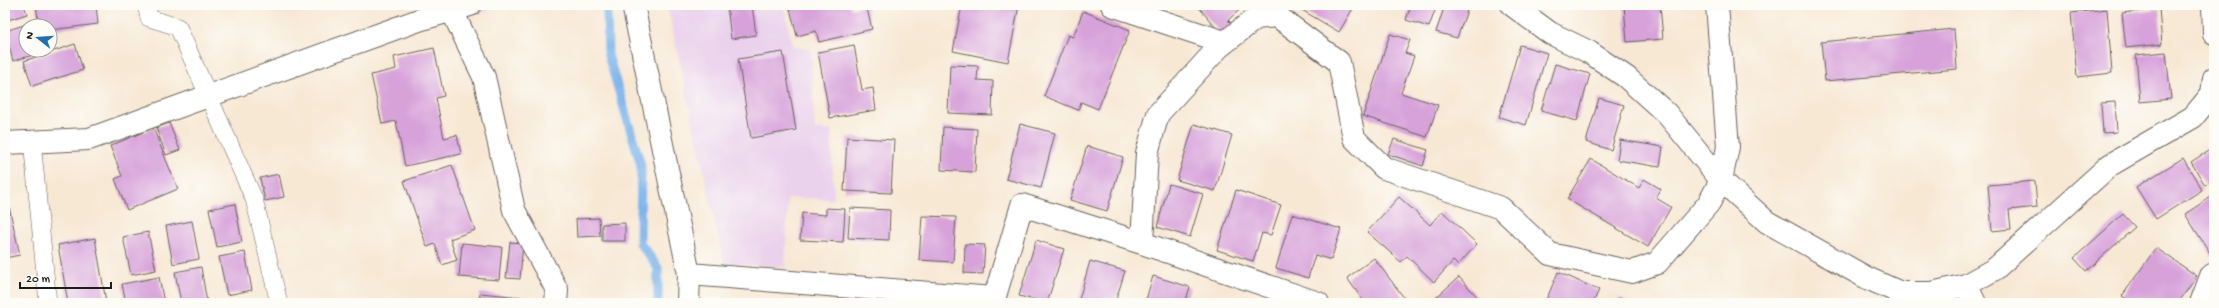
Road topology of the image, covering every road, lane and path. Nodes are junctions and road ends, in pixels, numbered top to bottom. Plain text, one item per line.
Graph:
1 (146, 5) edge
2 (633, 5) edge
3 (1112, 5) edge
4 (1512, 5) edge
5 (1718, 5) edge
6 (2212, 5) edge
7 (461, 8) edge
8 (1281, 10) edge
9 (2214, 33) edge
10 (1224, 42) junction
11 (2213, 89) edge
12 (208, 95) junction
13 (32, 141) junction
14 (5, 143) edge
15 (1721, 180) junction
16 (1142, 243) junction
17 (688, 274) junction
18 (2214, 274) edge
19 (1971, 294) edge
20 (1900, 298) edge
21 (993, 301) edge
22 (48, 303) edge
23 (279, 303) edge
24 (556, 303) edge
25 (688, 303) edge
26 (1318, 303) edge
27 (2201, 303) edge

1 - 12 lane
2 - 17 street
3 - 10 street
4 - 15 street
5 - 15 street
6 - 9 street
7 - 12 street
7 - 24 street
8 - 10 street
8 - 15 street
10 - 16 street
11 - 19 street
12 - 13 street
12 - 23 lane
13 - 14 street
13 - 22 lane
15 - 20 street
16 - 21 street
16 - 26 street
17 - 21 street
17 - 25 street
18 - 27 street
19 - 20 street

